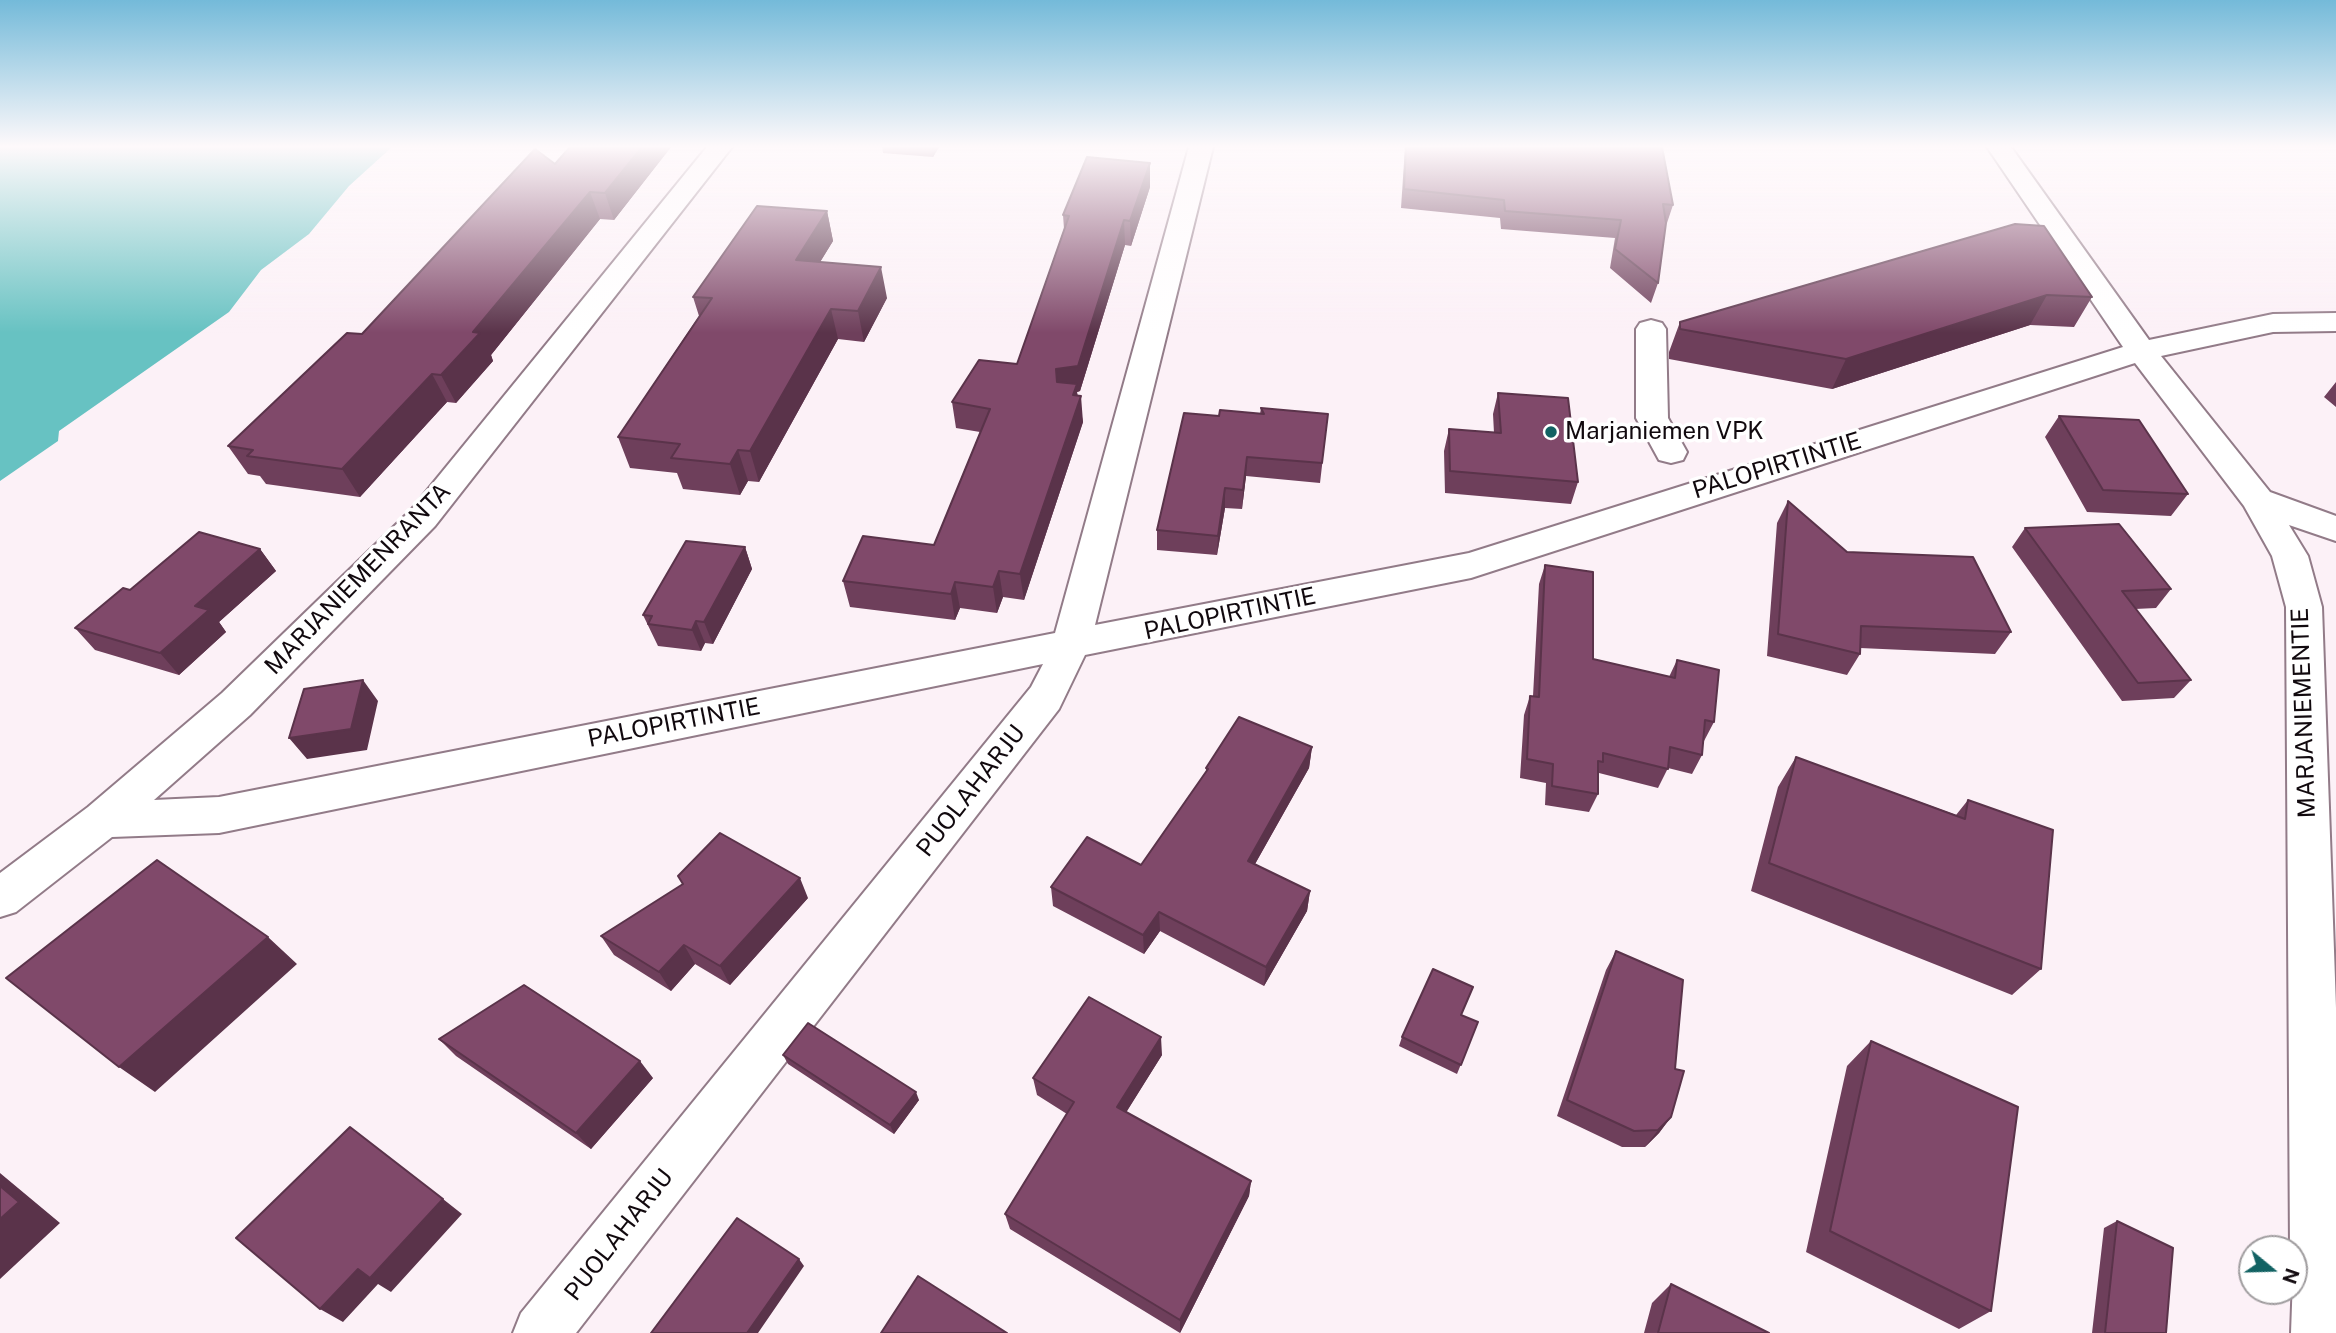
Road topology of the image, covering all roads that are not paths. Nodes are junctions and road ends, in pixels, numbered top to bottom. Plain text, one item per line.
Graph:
1 (670, 209) edge
2 (1185, 209) edge
3 (2042, 209) edge
4 (2336, 322) edge
5 (1651, 329) dead end
6 (2141, 351) junction
7 (1671, 452) dead end
8 (2258, 500) junction
9 (2336, 528) edge
10 (1071, 646) junction
11 (103, 820) junction
12 (0, 898) edge
13 (541, 1333) edge
14 (2319, 1333) edge

1 - 11 street, MARJANIEMENRANTA
2 - 10 street, PUOLAHARJU
3 - 6 street, MARJANIEMENTIE
4 - 6 street, PALOPIRTINTIE
5 - 7 street
6 - 8 street, MARJANIEMENTIE
6 - 10 street, PALOPIRTINTIE
8 - 9 street
8 - 14 street, MARJANIEMENTIE
10 - 11 street, PALOPIRTINTIE
10 - 13 street, PUOLAHARJU
11 - 12 street, MARJANIEMENRANTA

